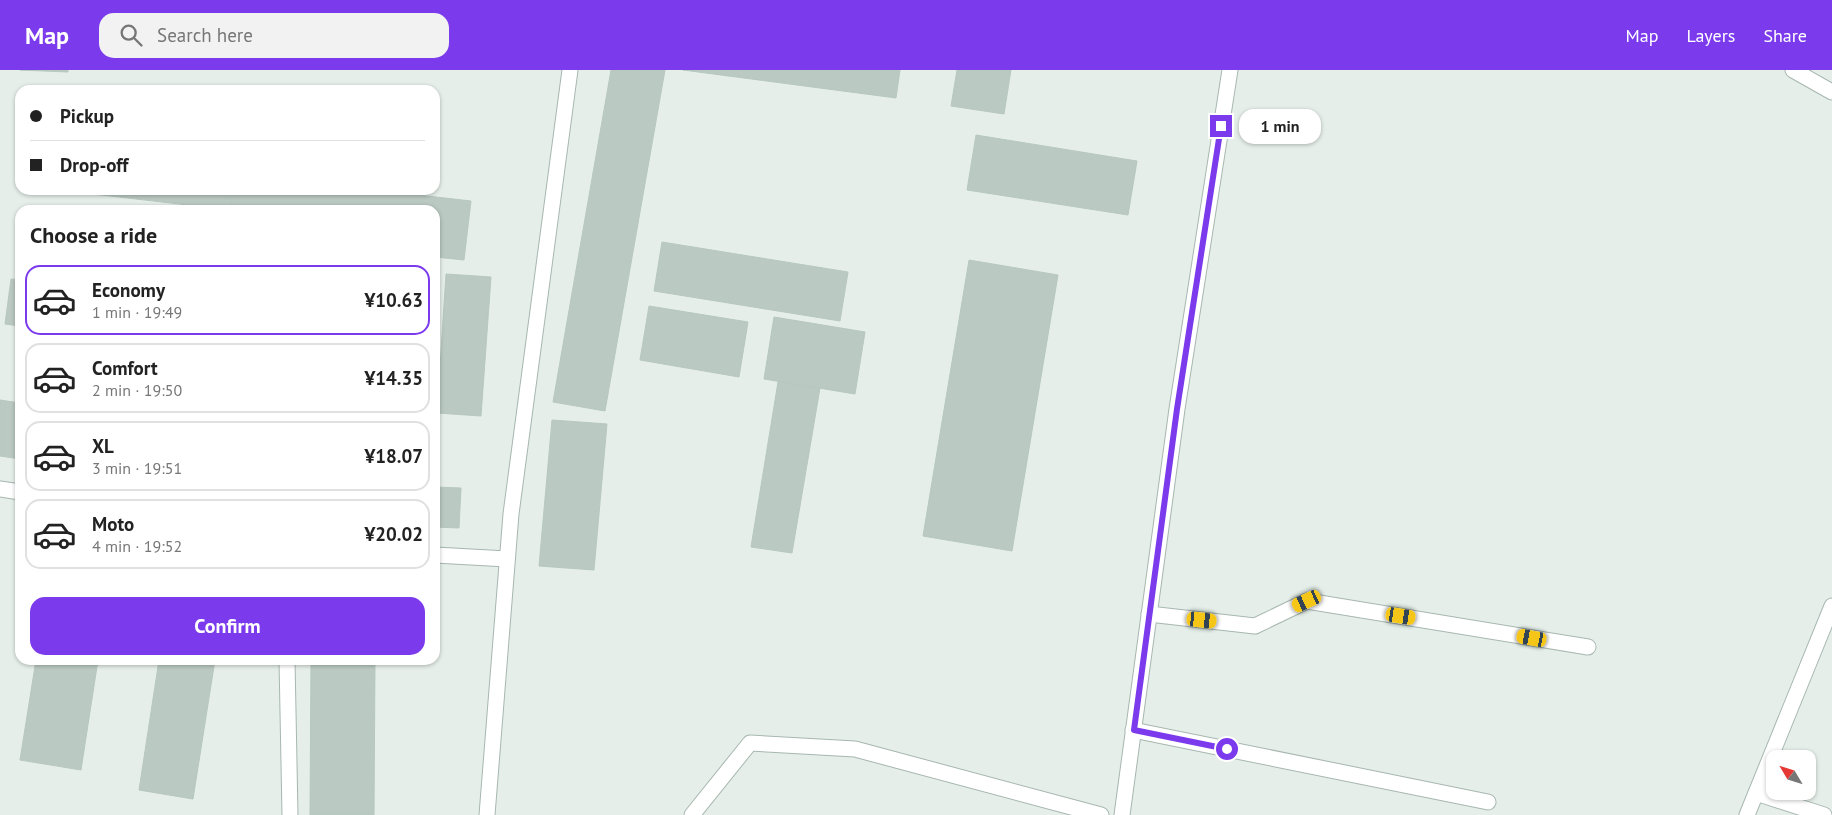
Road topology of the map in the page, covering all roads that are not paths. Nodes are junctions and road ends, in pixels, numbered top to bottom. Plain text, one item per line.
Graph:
1 (570, 70) edge
2 (1230, 70) edge
3 (1793, 70) edge
4 (1832, 92) edge
5 (0, 489) edge
6 (15, 491) edge
7 (440, 555) edge
8 (507, 559) junction
9 (1832, 606) edge
10 (1149, 614) junction
11 (1828, 625) edge
12 (1588, 647) dead end
13 (287, 665) edge
14 (1134, 730) junction
15 (1756, 793) junction
16 (1488, 802) dead end
17 (290, 815) edge
18 (487, 815) edge
19 (692, 815) edge
20 (1101, 815) edge
21 (1122, 815) edge
22 (1747, 815) edge
23 (1824, 815) edge

1 - 8 street
2 - 10 street
3 - 4 street
5 - 6 street
7 - 8 street
8 - 18 street
9 - 11 street
10 - 12 street
10 - 14 street
11 - 15 street
13 - 17 street
14 - 16 street
14 - 21 street
15 - 22 street
15 - 23 street
19 - 20 street

